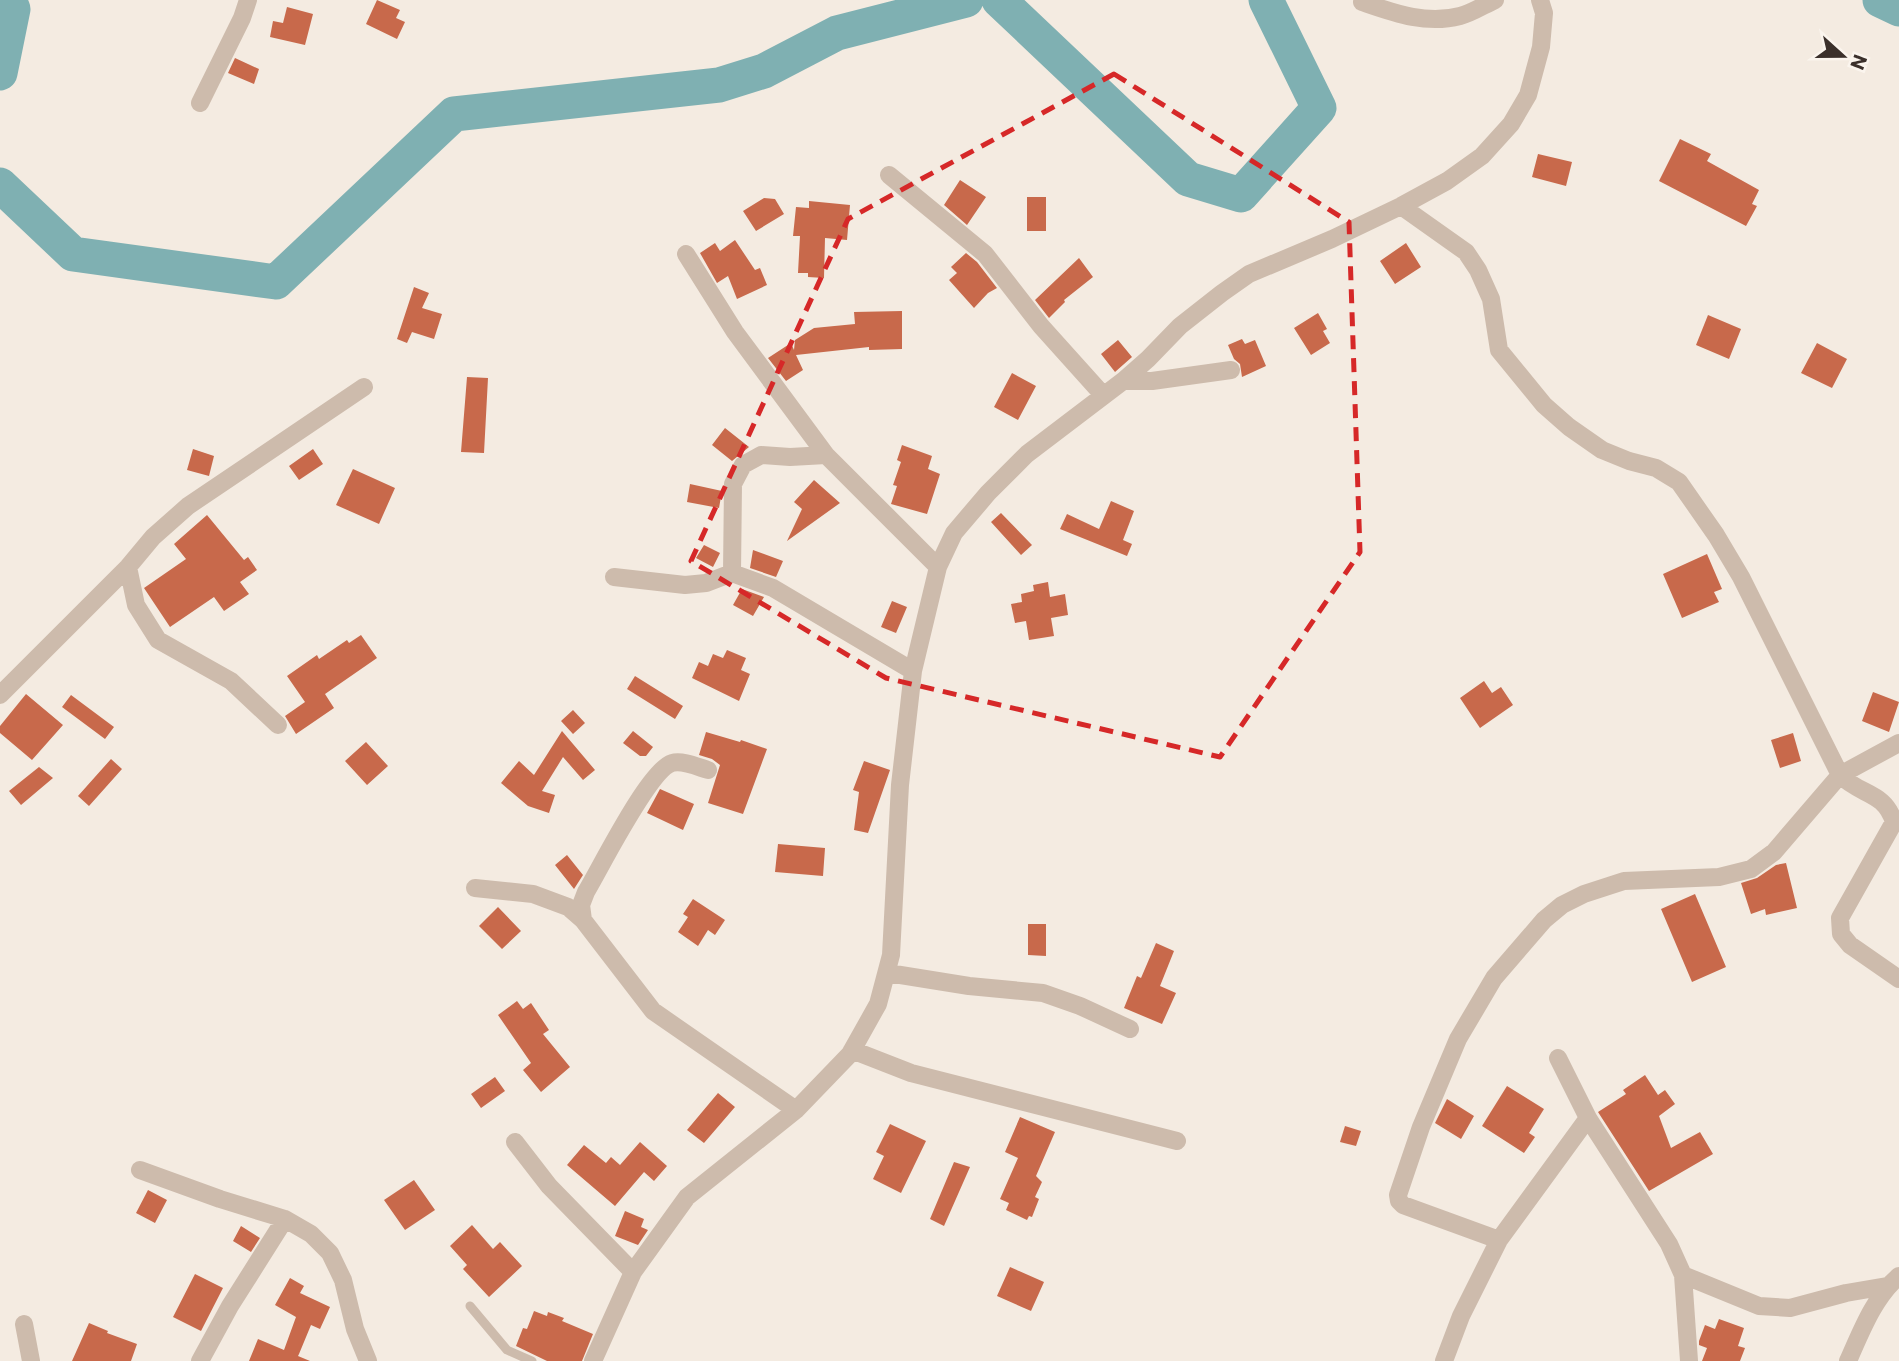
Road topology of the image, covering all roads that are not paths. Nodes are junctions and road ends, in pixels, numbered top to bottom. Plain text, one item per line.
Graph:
1 (248, 0) edge
2 (1496, 0) edge
3 (1540, 0) edge
4 (1362, 2) dead end
5 (200, 103) dead end
6 (889, 175) dead end
7 (1401, 206) junction
8 (686, 254) dead end
9 (1231, 370) dead end
10 (1123, 381) junction
11 (364, 387) dead end
12 (1103, 395) junction
13 (826, 455) junction
14 (128, 567) junction
15 (938, 567) junction
16 (732, 573) junction
17 (614, 577) dead end
18 (913, 671) junction
19 (0, 695) edge
20 (278, 725) dead end
21 (1899, 743) edge
22 (708, 770) dead end
23 (1840, 775) junction
24 (475, 888) dead end
25 (583, 920) junction
26 (888, 972) junction
27 (1899, 979) edge
28 (1130, 1029) dead end
29 (852, 1050) junction
30 (1558, 1058) dead end
31 (796, 1110) junction
32 (1588, 1118) junction
33 (1177, 1141) dead end
34 (515, 1142) dead end
35 (140, 1170) dead end
36 (285, 1219) junction
37 (1499, 1240) junction
38 (633, 1272) junction
39 (1683, 1275) junction
40 (1893, 1281) edge
41 (470, 1306) dead end
42 (24, 1324) dead end
43 (31, 1361) edge
44 (200, 1361) edge
45 (368, 1361) edge
46 (532, 1361) edge
47 (593, 1361) edge
48 (1444, 1361) edge
49 (1689, 1361) edge
50 (1848, 1361) edge

1 - 5 street
2 - 4 street
3 - 7 street
6 - 12 street
7 - 10 street
7 - 23 street
8 - 13 street
9 - 10 street
10 - 12 street
11 - 14 street
12 - 15 street
13 - 15 street
13 - 16 street
14 - 19 street
14 - 20 street
15 - 18 street
16 - 17 street
16 - 18 street
18 - 26 street
21 - 23 street
22 - 25 street
23 - 27 street
23 - 37 street
24 - 25 street
25 - 31 street
26 - 28 street
26 - 29 street
29 - 31 street
29 - 33 street
30 - 32 street
31 - 38 street
32 - 37 street
32 - 39 street
34 - 38 street
35 - 36 street
36 - 44 street
36 - 45 street
37 - 48 street
38 - 47 street
39 - 40 street
39 - 49 street
40 - 50 street
41 - 46 lane
42 - 43 street

